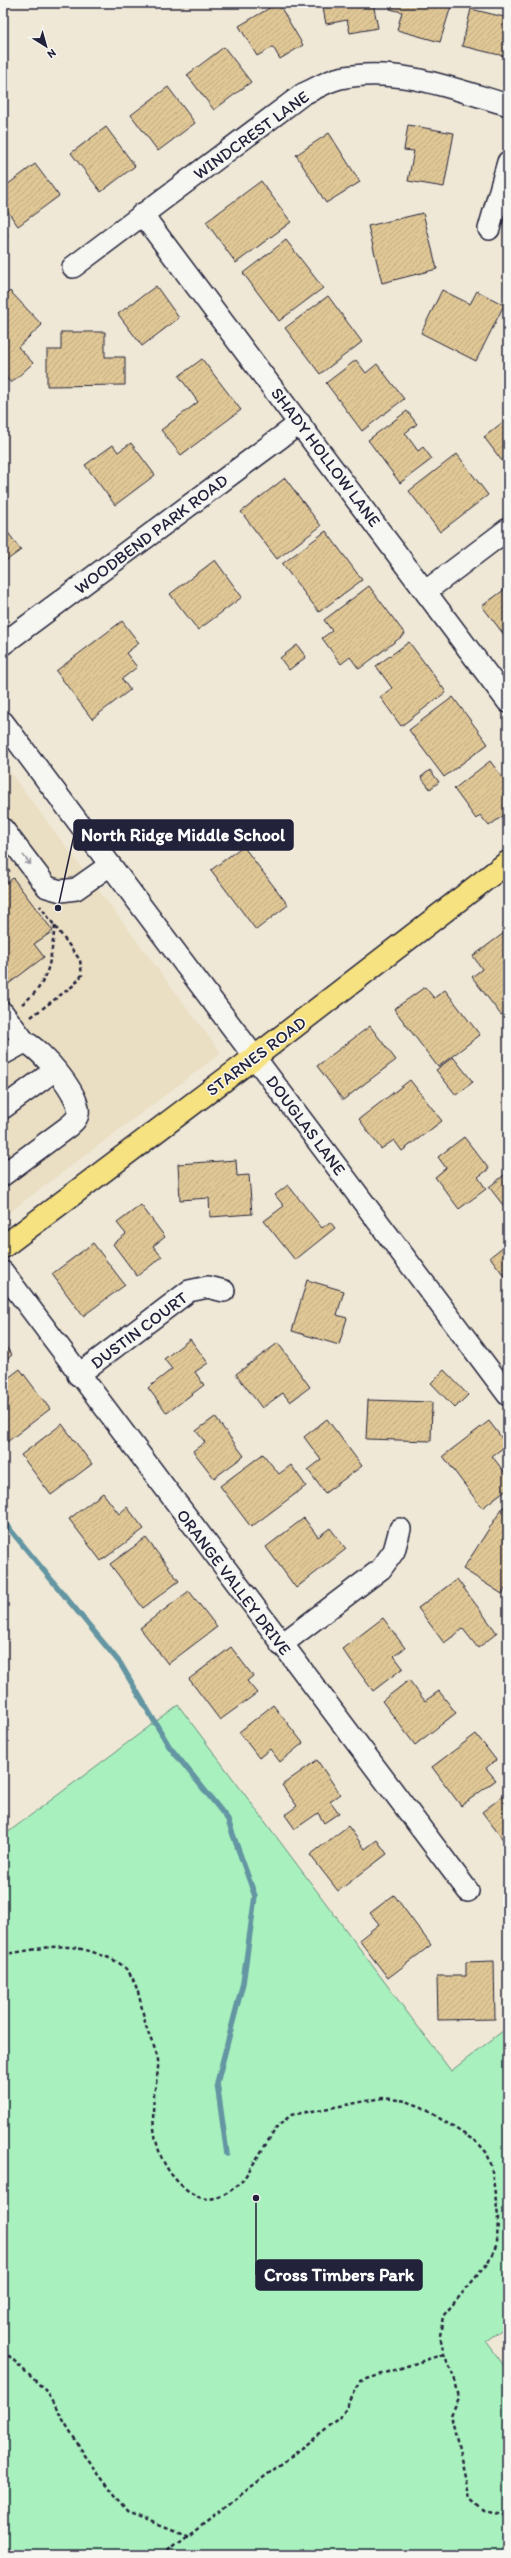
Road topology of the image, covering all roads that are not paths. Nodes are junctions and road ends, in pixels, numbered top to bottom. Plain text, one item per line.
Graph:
1 (508, 105) edge
2 (508, 162) edge
3 (142, 214) junction
4 (489, 229) dead end
5 (73, 267) dead end
6 (300, 423) junction
7 (508, 529) edge
8 (426, 591) junction
9 (3, 644) edge
10 (508, 702) edge
11 (3, 722) edge
12 (3, 829) edge
13 (508, 862) edge
14 (110, 865) junction
15 (12, 1025) edge
16 (3, 1054) edge
17 (255, 1057) junction
18 (55, 1070) junction
19 (3, 1108) edge
20 (3, 1175) edge
21 (3, 1247) edge
22 (3, 1272) edge
23 (224, 1291) dead end
24 (78, 1375) junction
25 (508, 1395) edge
26 (400, 1529) dead end
27 (281, 1645) junction
28 (468, 1891) dead end

1 - 3 street, WINDCREST LANE
2 - 4 street
3 - 5 street, WINDCREST LANE
3 - 6 street, SHADY HOLLOW LANE
6 - 8 street, SHADY HOLLOW LANE
6 - 9 street, WOODBEND PARK ROAD
7 - 8 street
8 - 10 street, SHADY HOLLOW LANE
11 - 14 street, DOUGLAS LANE
12 -> 14 street
13 - 17 main road, STARNES ROAD
14 - 17 street, DOUGLAS LANE
15 - 16 street
15 - 18 street
17 - 21 main road, STARNES ROAD
17 - 25 street, DOUGLAS LANE
18 - 19 street
18 - 20 street
22 - 24 street, ORANGE VALLEY DRIVE
23 - 24 street, DUSTIN COURT
24 - 27 street, ORANGE VALLEY DRIVE
26 - 27 street
27 - 28 street, ORANGE VALLEY DRIVE

